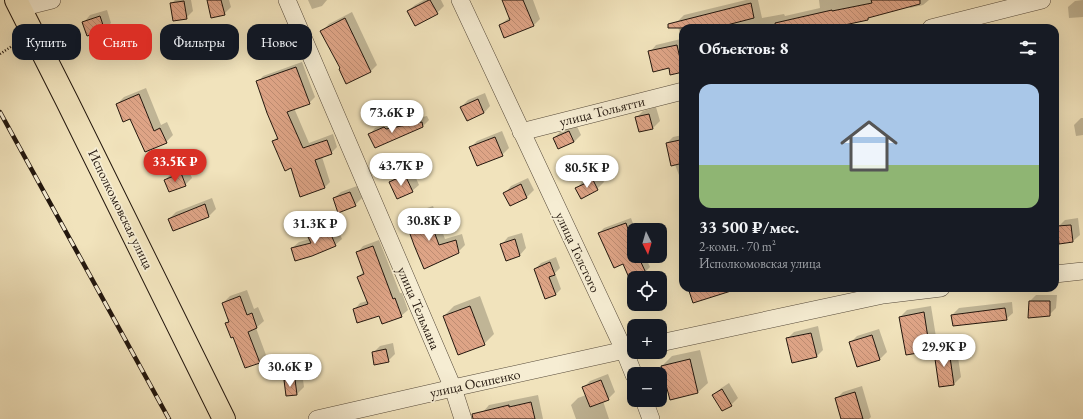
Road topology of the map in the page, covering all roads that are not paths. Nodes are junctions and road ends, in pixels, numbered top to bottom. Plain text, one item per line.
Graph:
1 (52, 0) edge
2 (287, 0) edge
3 (460, 0) edge
4 (1042, 0) edge
5 (18, 4) edge
6 (947, 24) edge
7 (679, 92) edge
8 (521, 132) junction
9 (1083, 271) edge
10 (1059, 274) edge
11 (908, 292) edge
12 (667, 341) edge
13 (627, 345) edge
14 (627, 349) edge
15 (452, 388) junction
16 (647, 407) edge
17 (224, 419) edge
18 (317, 419) edge
19 (462, 419) edge
20 (651, 419) edge

1 - 5 street
2 - 15 street, улица Тельмана
3 - 8 street, улица Толстого
4 - 6 street
5 - 17 main road, Исполкомовская улица
7 - 8 street, улица Тольятти
8 - 13 street, улица Толстого
9 - 10 street
11 - 12 street
14 - 15 street, улица Осипенко
15 - 18 street, улица Осипенко
15 - 19 street, улица Тельмана
16 - 20 street

